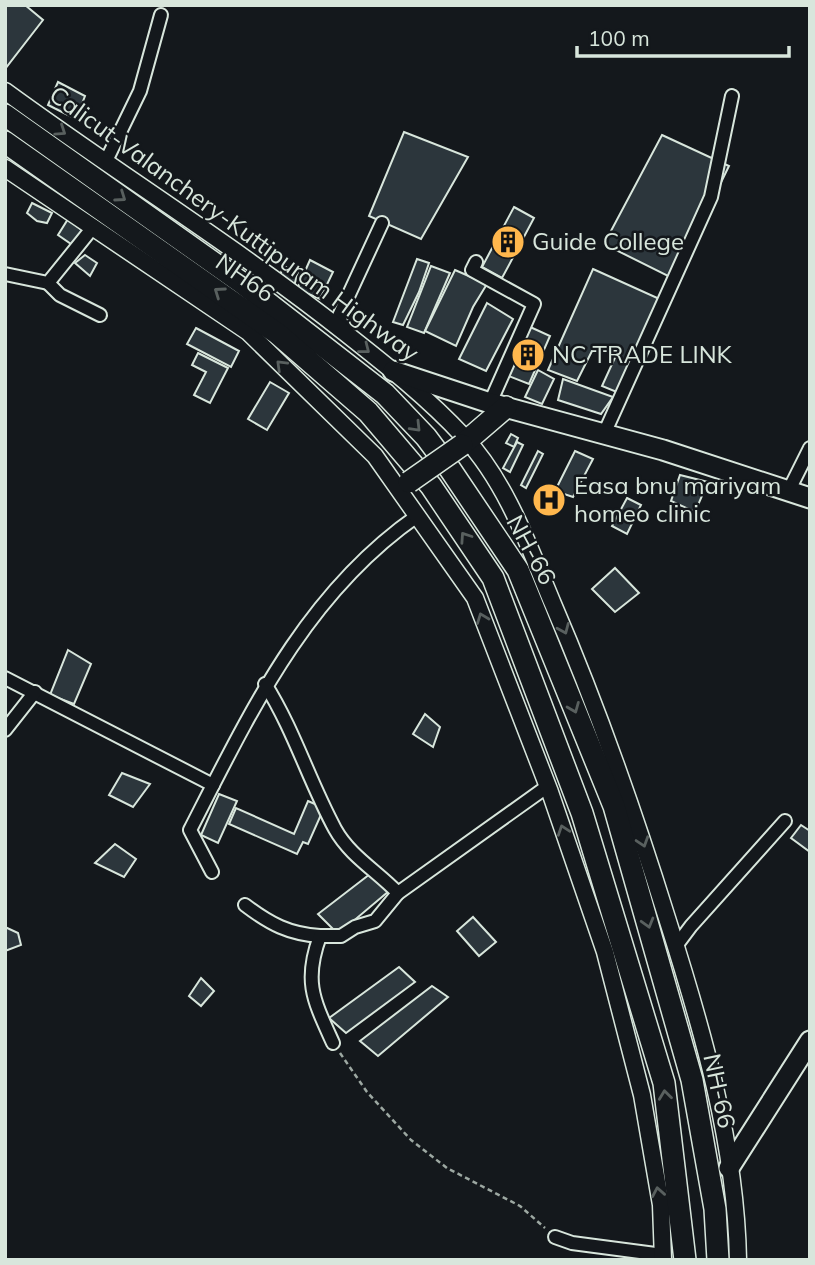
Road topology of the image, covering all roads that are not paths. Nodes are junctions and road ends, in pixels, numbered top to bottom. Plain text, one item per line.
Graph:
1 (160, 15) dead end
2 (5, 91) edge
3 (732, 96) dead end
4 (5, 115) edge
5 (5, 142) edge
6 (106, 161) junction
7 (5, 168) edge
8 (382, 223) dead end
9 (94, 226) junction
10 (476, 262) dead end
11 (5, 274) edge
12 (48, 283) junction
13 (100, 315) dead end
14 (345, 333) junction
15 (393, 371) junction
16 (498, 405) junction
17 (604, 434) junction
18 (465, 442) junction
19 (810, 448) edge
20 (403, 485) junction
21 (789, 490) junction
22 (810, 498) edge
23 (418, 516) junction
24 (5, 678) edge
25 (265, 684) junction
26 (35, 692) junction
27 (5, 730) edge
28 (213, 785) junction
29 (548, 786) junction
30 (785, 821) dead end
31 (212, 872) dead end
32 (398, 893) junction
33 (244, 905) dead end
34 (320, 936) junction
35 (676, 946) junction
36 (810, 1041) edge
37 (333, 1043) road end
38 (729, 1168) junction
39 (555, 1237) road end
40 (663, 1257) edge
41 (685, 1260) edge
42 (718, 1260) edge
43 (738, 1260) edge

1 - 6 street
2 -> 6 street, Calicut-Valanchery-Kuttipuram Highway / NH66
3 - 17 street
4 -> 42 highway, NH-66
41 -> 5 highway, NH66 / NH66
6 - 14 street, Calicut-Valanchery-Kuttipuram Highway / NH66
7 - 9 street, NH66
8 - 14 street
9 - 12 street
20 -> 9 street, NH66
10 - 16 street
11 - 12 street
12 - 13 street
14 -> 15 street, Calicut-Valanchery-Kuttipuram Highway / NH66
15 - 16 main road
15 - 18 street, Calicut-Valanchery-Kuttipuram Highway / NH66
16 - 17 main road
16 - 18 highway
17 - 21 main road
18 - 20 highway, bridge
18 -> 35 street, Calicut-Valanchery-Kuttipuram Highway / NH66
19 - 21 street
20 - 23 street, NH66
21 - 22 main road
23 - 25 street
29 -> 23 street, NH66
24 - 26 street
25 - 28 street
25 - 32 street
26 - 27 street
26 - 28 street
28 - 31 street
29 - 32 street
40 -> 29 street, NH66
30 - 35 street
32 - 34 street
33 - 34 street
34 - 37 street
35 - 38 street, Calicut-Valanchery-Kuttipuram Highway / NH66
36 - 38 main road
38 - 43 street, Calicut-Valanchery-Kuttipuram Highway / NH66
39 - 40 street

